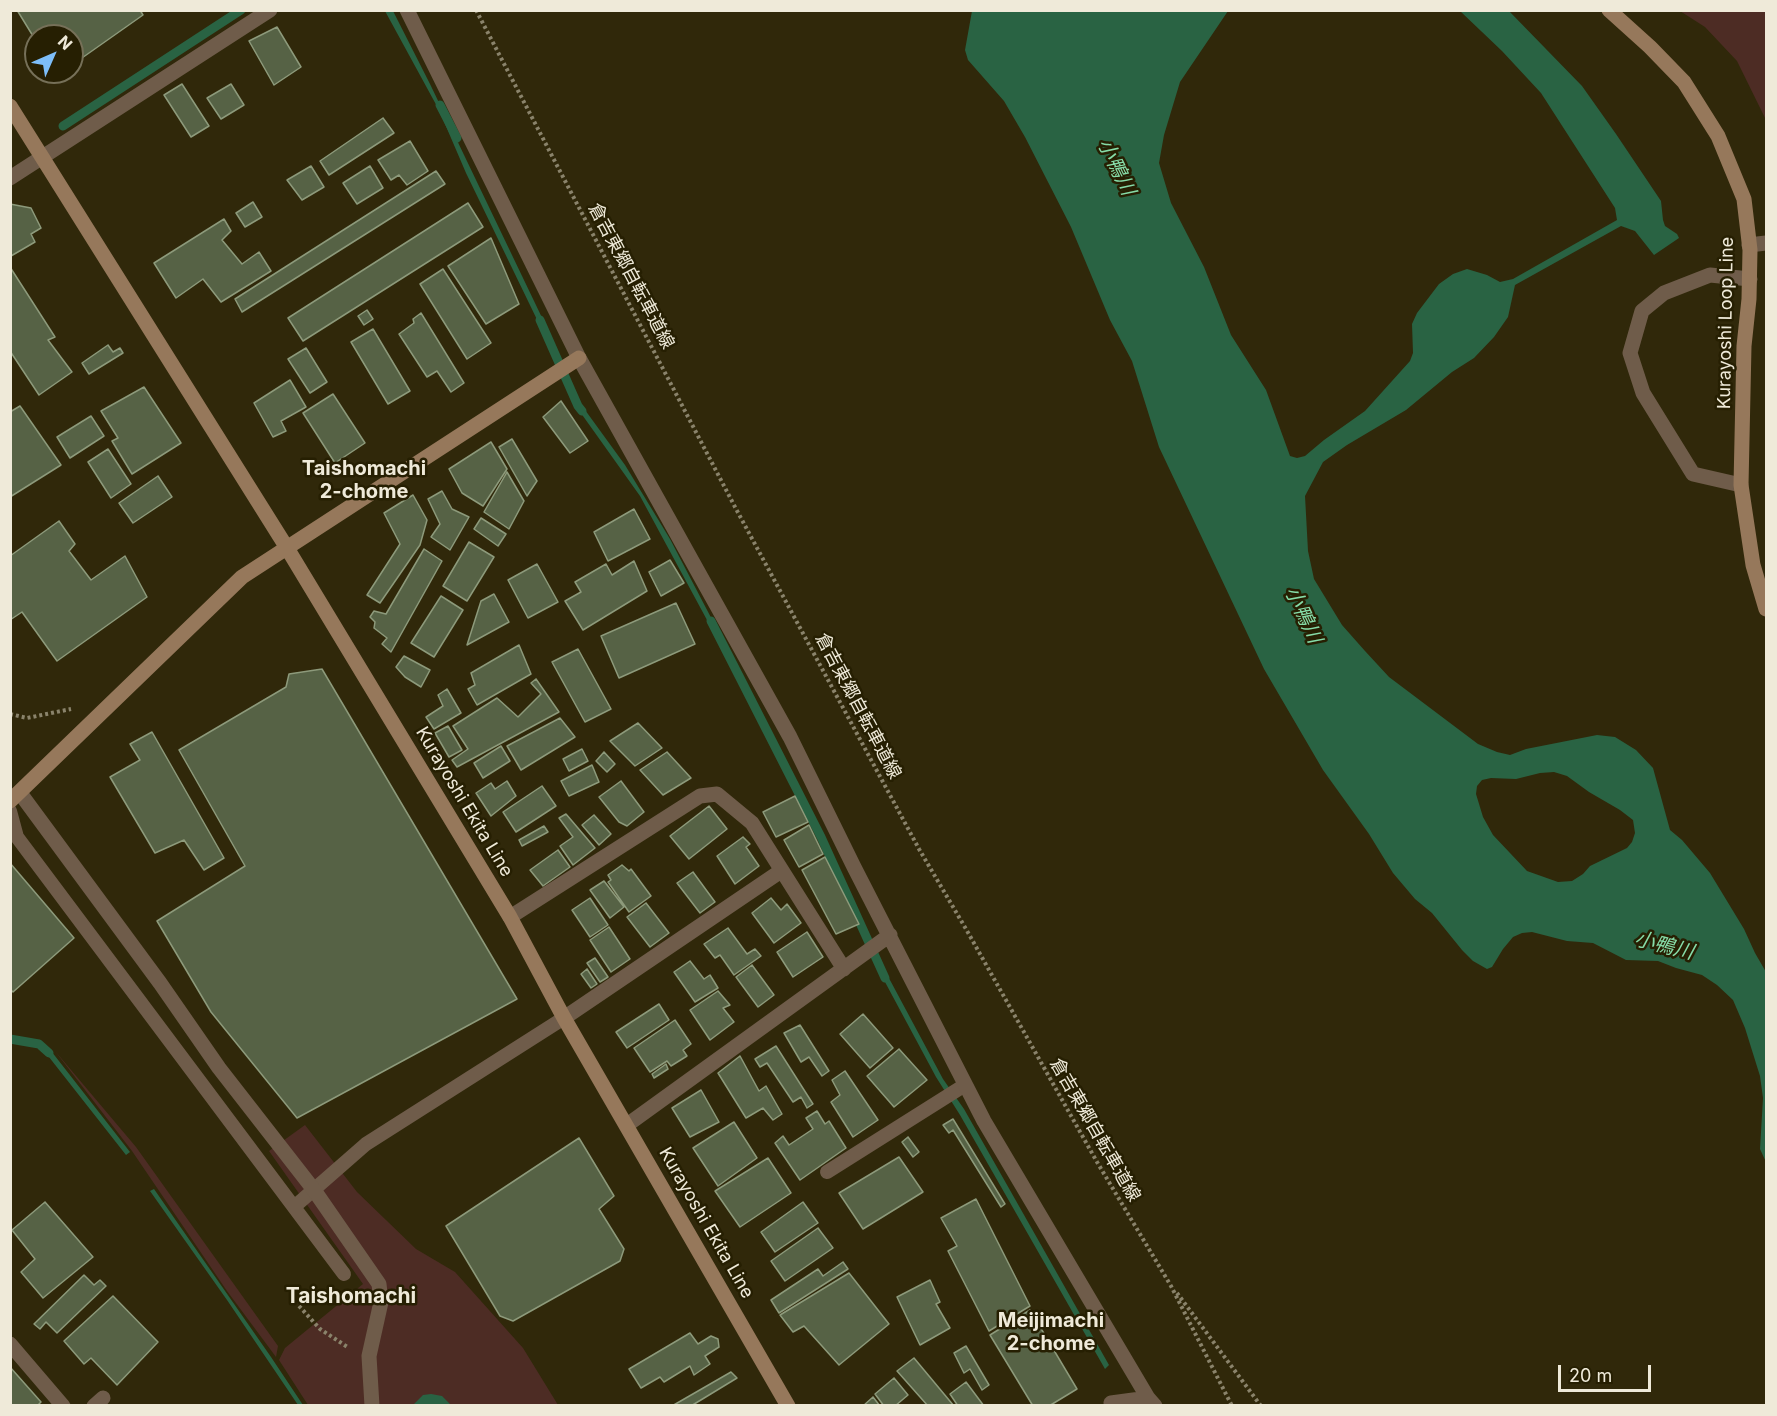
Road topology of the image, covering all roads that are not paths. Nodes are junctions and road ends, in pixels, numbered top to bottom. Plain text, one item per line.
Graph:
1 (270, 10) edge
2 (407, 10) edge
3 (1609, 10) edge
4 (10, 106) edge
5 (43, 156) junction
6 (10, 178) edge
7 (1767, 243) edge
8 (1749, 245) junction
9 (1750, 279) junction
10 (579, 358) junction
11 (1741, 485) junction
12 (287, 548) junction
13 (1767, 609) edge
14 (15, 797) edge
15 (10, 811) edge
16 (781, 871) junction
17 (510, 917) junction
18 (890, 935) junction
19 (844, 969) junction
20 (564, 1018) junction
21 (966, 1085) junction
22 (627, 1125) junction
23 (827, 1172) dead end
24 (314, 1190) junction
25 (294, 1207) junction
26 (344, 1274) dead end
27 (10, 1344) edge
28 (1151, 1402) edge
29 (1111, 1405) edge
30 (63, 1406) edge
31 (372, 1406) edge
32 (788, 1406) edge

1 - 5 street
2 - 10 street
3 - 8 main road, Kurayoshi Loop Line
4 - 5 main road, Kurayoshi Ekita Line
5 - 6 street
5 - 12 main road, Kurayoshi Ekita Line
7 - 8 street
8 - 9 main road, Kurayoshi Loop Line
9 - 11 main road, Kurayoshi Loop Line
9 - 11 street
10 - 12 main road
10 - 18 street
11 - 13 main road, Kurayoshi Loop Line
12 - 14 main road
12 - 17 main road, Kurayoshi Ekita Line
14 - 24 street
15 - 25 lane
16 - 17 street
16 - 19 street
16 - 20 street
17 - 20 main road, Kurayoshi Ekita Line
18 - 19 street
18 - 21 street
19 - 22 street
20 - 22 main road, Kurayoshi Ekita Line
20 - 24 lane
21 - 23 lane
21 - 28 street
22 - 32 main road, Kurayoshi Ekita Line
24 - 25 lane
24 - 31 street
25 - 26 lane
27 - 30 street
28 - 29 street

